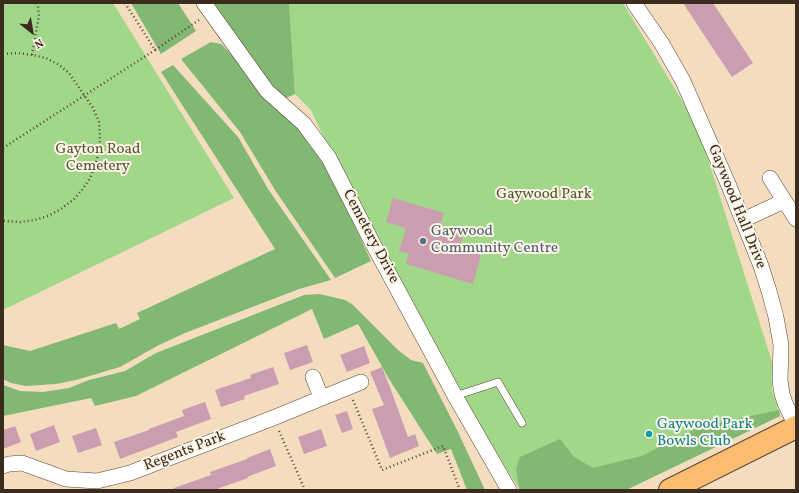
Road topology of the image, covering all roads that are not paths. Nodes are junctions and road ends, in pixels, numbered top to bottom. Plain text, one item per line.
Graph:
1 (634, 3) edge
2 (207, 8) edge
3 (770, 178) dead end
4 (784, 201) junction
5 (796, 219) edge
6 (743, 220) junction
7 (313, 377) dead end
8 (354, 384) road end
9 (455, 396) junction
10 (321, 397) junction
11 (522, 423) dead end
12 (796, 426) edge
13 (3, 466) edge
14 (509, 490) edge
15 (670, 490) edge

1 - 6 street, Gaywood Hall Drive
2 - 9 street, Cemetery Drive
3 - 4 street
4 - 5 street
4 - 6 street
6 - 12 street, Gaywood Hall Drive
7 - 10 street
8 - 10 street, Regents Park
9 - 11 lane
9 - 14 street, Cemetery Drive
10 - 13 street, Regents Park
12 - 15 main road

